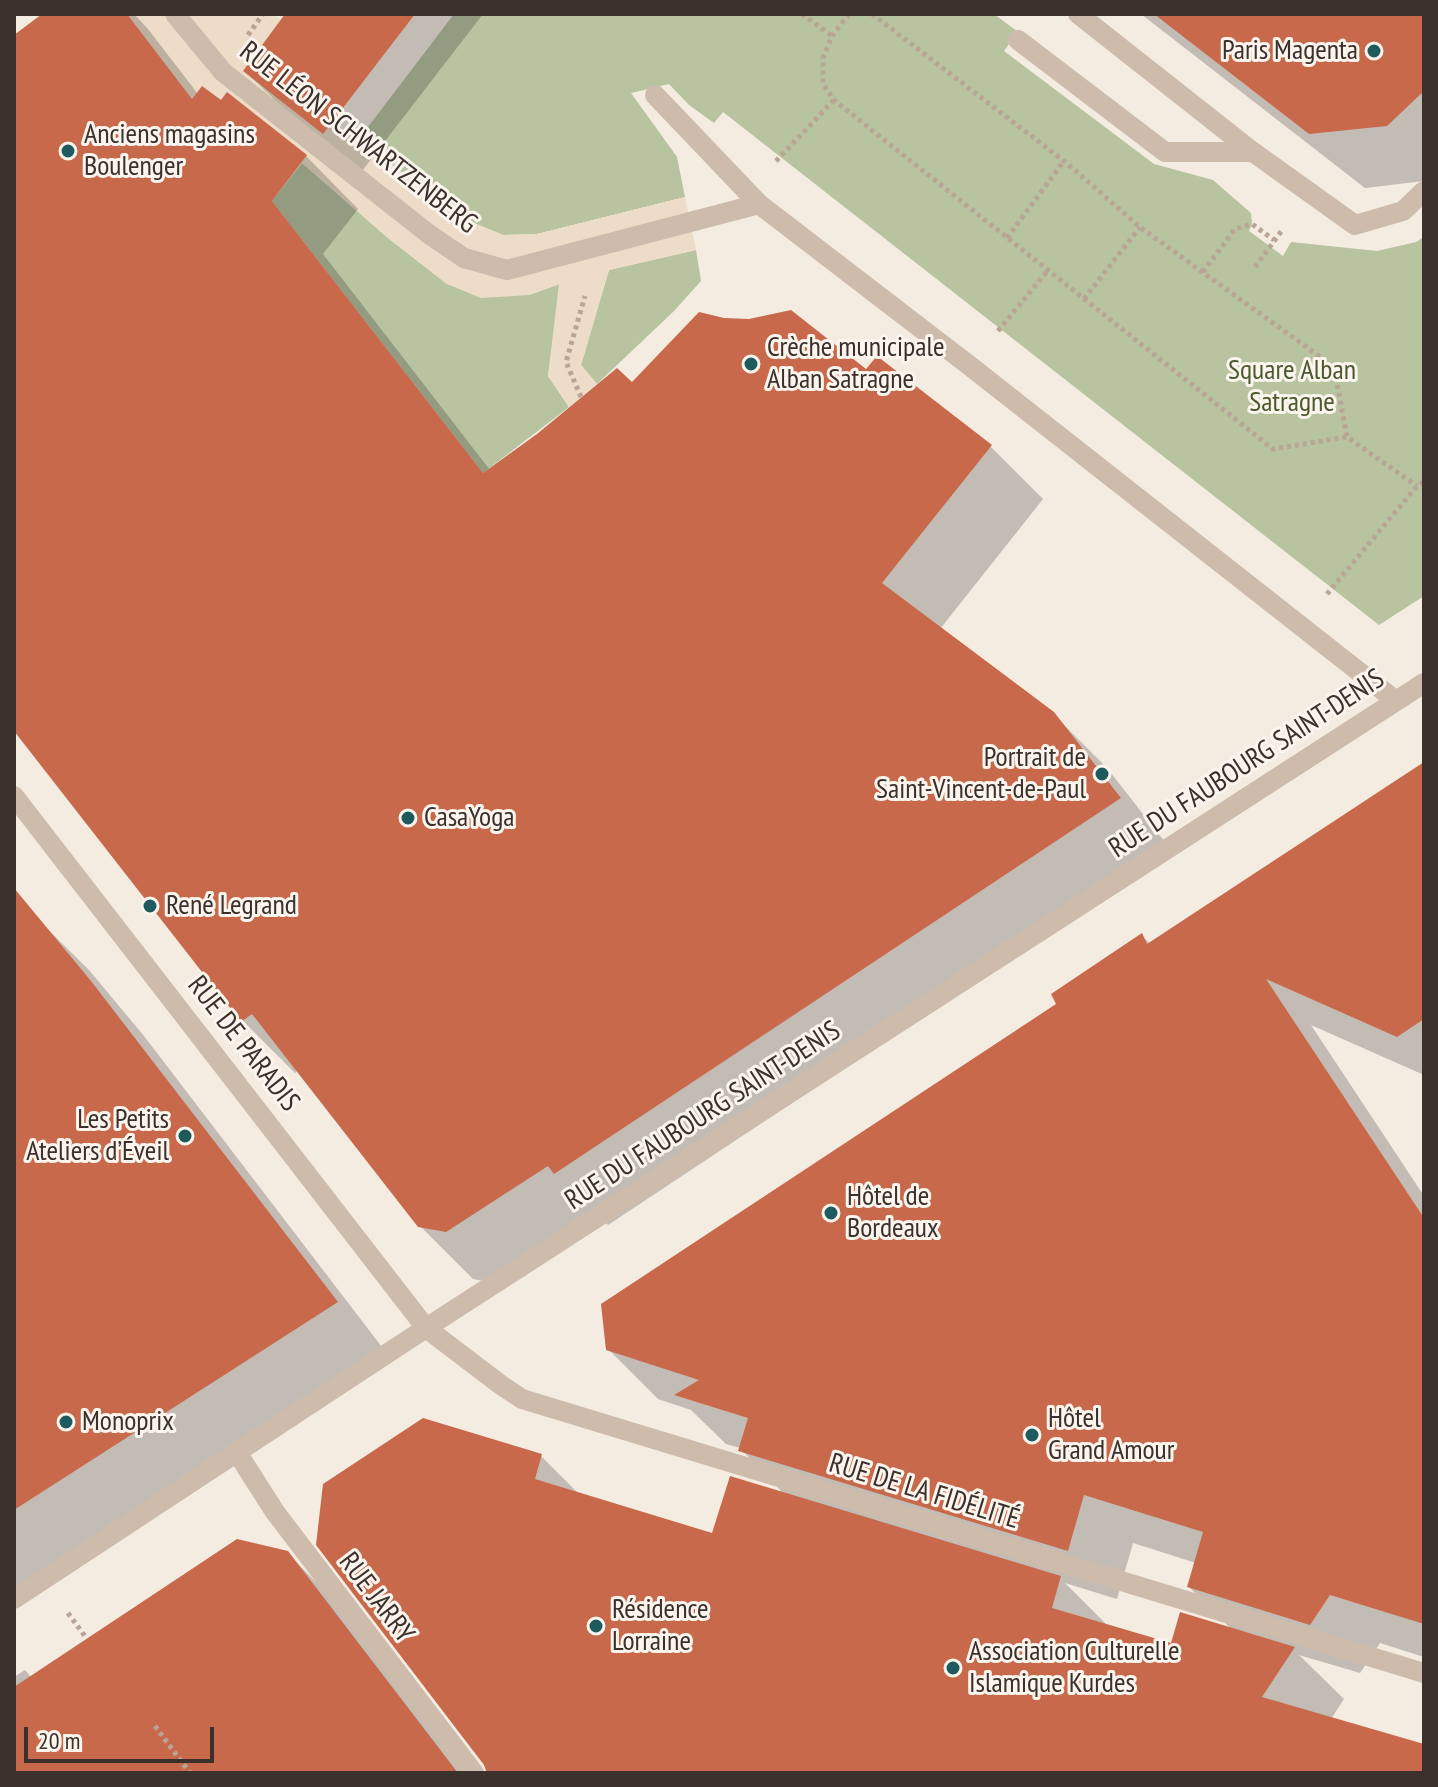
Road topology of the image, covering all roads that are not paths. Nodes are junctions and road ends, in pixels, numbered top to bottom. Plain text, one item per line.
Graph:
1 (175, 14) edge
2 (1078, 14) edge
3 (1018, 40) dead end
4 (655, 95) dead end
5 (1253, 152) junction
6 (1424, 191) edge
7 (759, 204) junction
8 (1424, 683) edge
9 (1395, 700) junction
10 (14, 796) edge
11 (426, 1328) junction
12 (238, 1454) junction
13 (14, 1599) edge
14 (1424, 1673) edge
15 (474, 1773) edge

1 - 7 street, RUE LÉON SCHWARTZENBERG
2 - 5 street
3 - 5 street
4 - 7 street
5 - 6 street
7 - 9 street
8 - 9 street, RUE DU FAUBOURG SAINT-DENIS
9 - 11 street, RUE DU FAUBOURG SAINT-DENIS
10 - 11 street, RUE DE PARADIS
11 - 12 street, RUE DU FAUBOURG SAINT-DENIS
11 - 14 street, RUE DE LA FIDÉLITÉ
12 - 13 street, RUE DU FAUBOURG SAINT-DENIS
12 - 15 street, RUE JARRY

